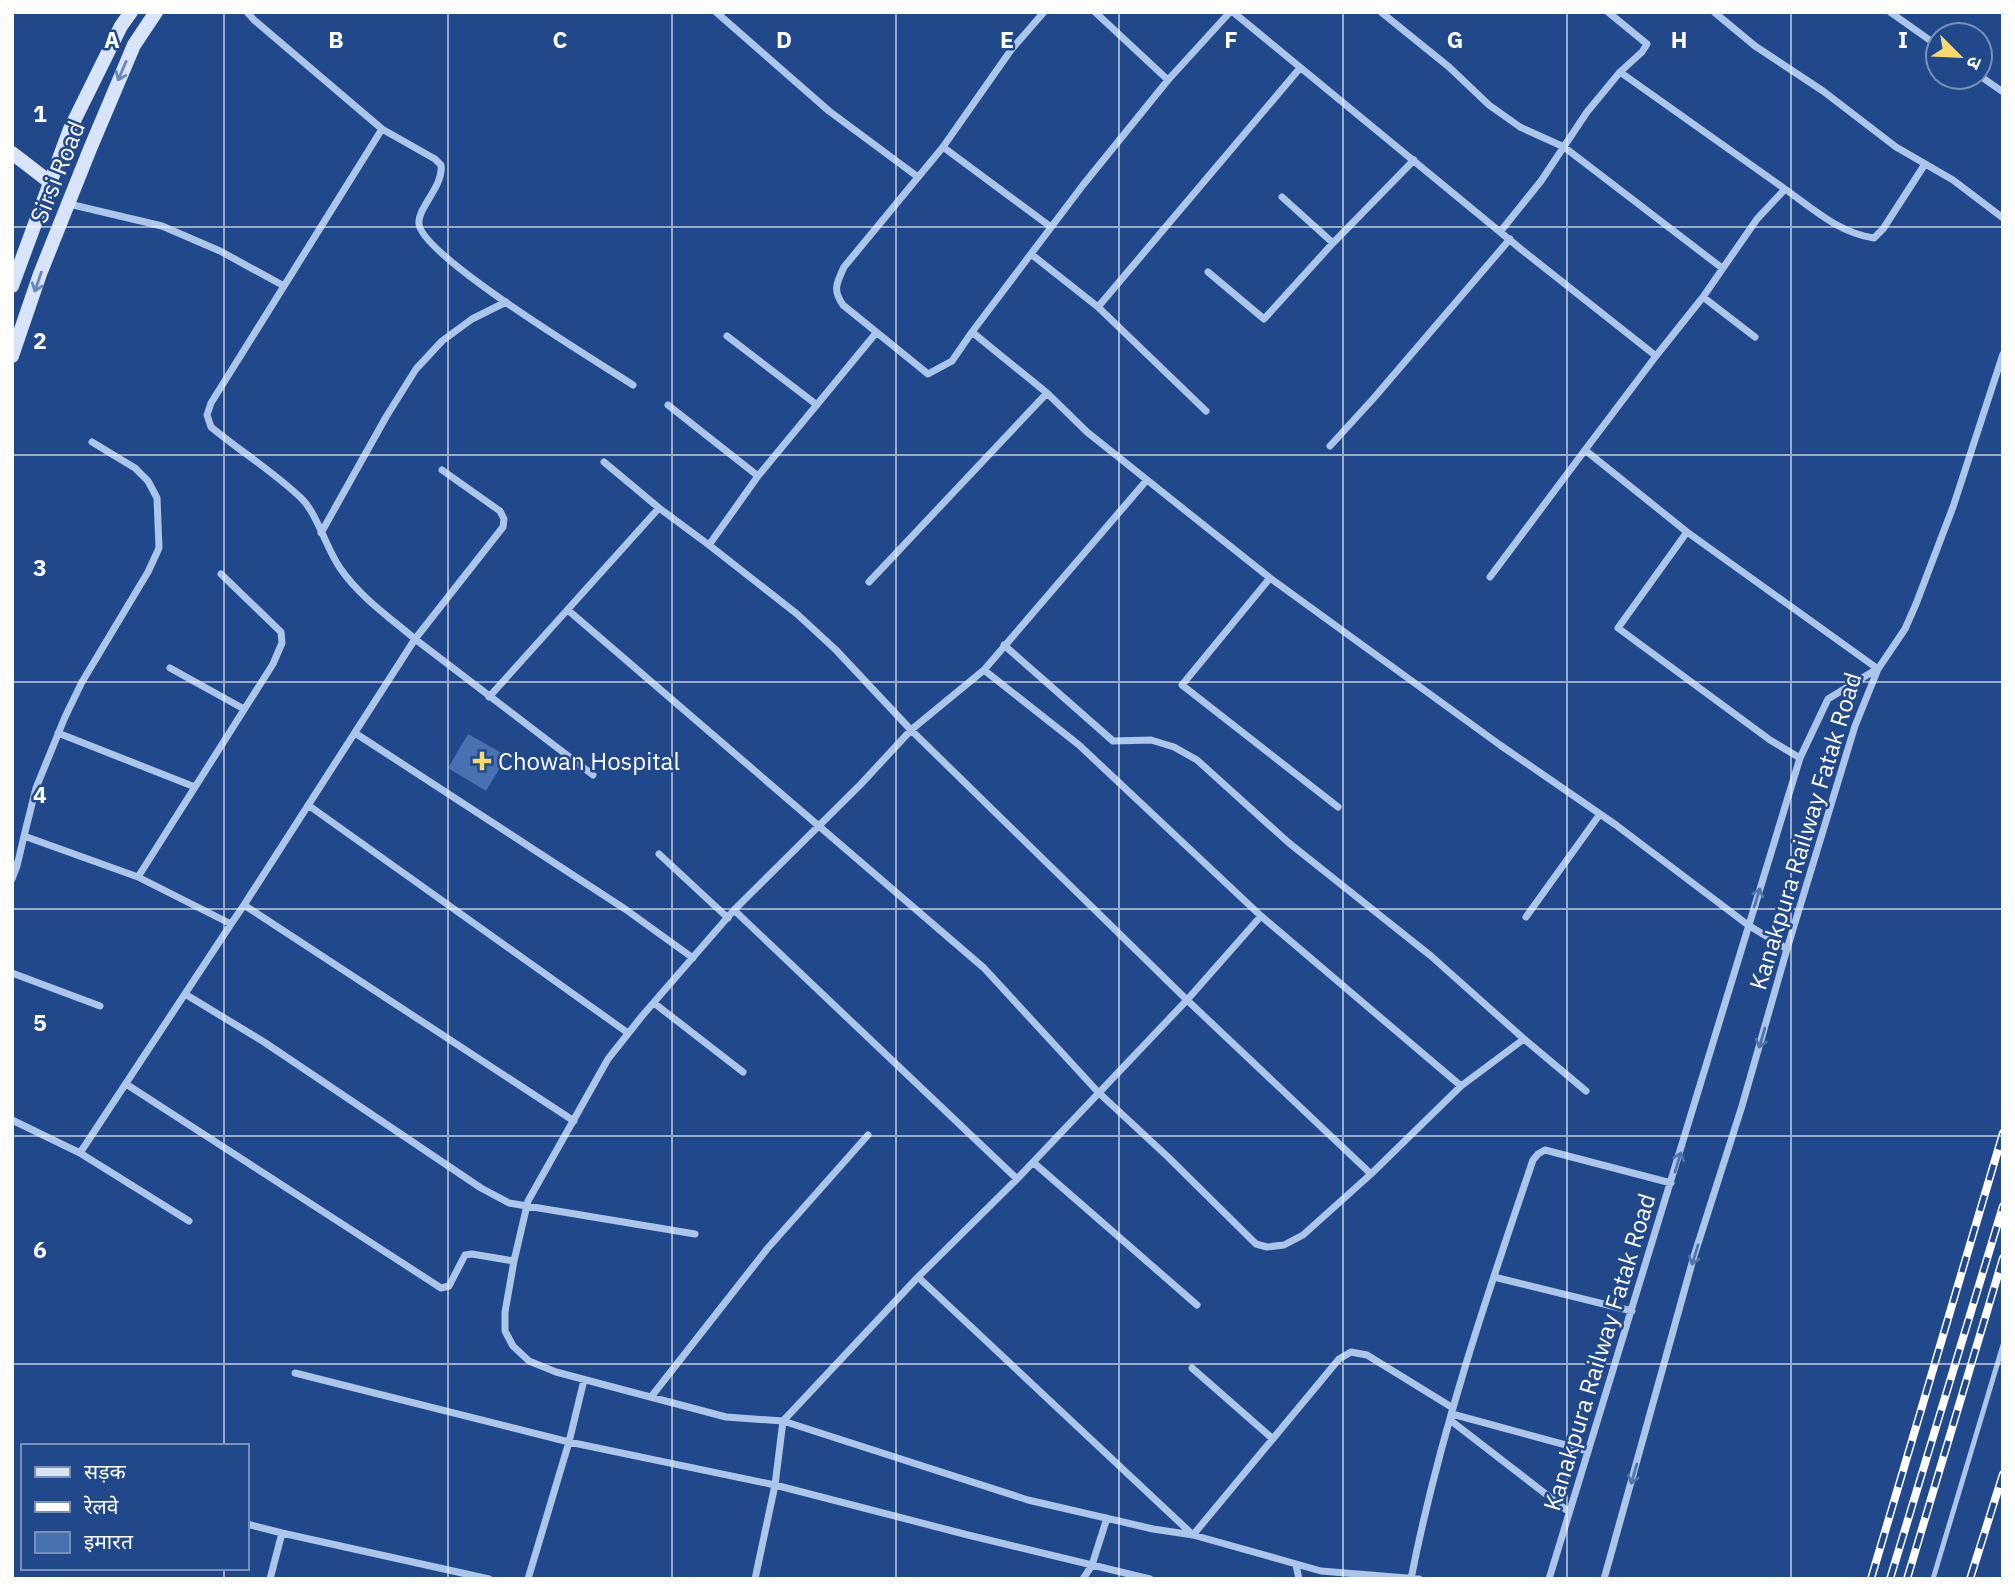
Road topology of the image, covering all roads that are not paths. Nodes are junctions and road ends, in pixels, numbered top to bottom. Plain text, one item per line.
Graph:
1 (131, 12) edge
2 (156, 12) edge
3 (247, 12) edge
4 (716, 12) edge
5 (1044, 12) edge
6 (1095, 12) edge
7 (1232, 12) edge
8 (1381, 12) edge
9 (1608, 12) edge
10 (1713, 12) edge
11 (1890, 12) edge
12 (1924, 36) edge
13 (1300, 68) junction
14 (1620, 72) junction
15 (1168, 80) junction
16 (382, 129) junction
17 (943, 147) junction
18 (1563, 147) junction
19 (12, 153) edge
20 (1414, 160) junction
21 (1925, 164) junction
22 (918, 177) junction
23 (51, 183) junction
24 (1785, 189) junction
25 (1282, 197) dead end
26 (69, 204) junction
27 (2003, 218) edge
28 (1051, 227) junction
29 (1500, 232) junction
30 (1510, 239) junction
31 (1333, 243) junction
32 (1031, 254) junction
33 (1722, 268) junction
34 (1208, 272) dead end
35 (12, 286) edge
36 (284, 286) junction
37 (1703, 297) junction
38 (506, 302) junction
39 (1098, 307) junction
40 (972, 332) junction
41 (876, 333) junction
42 (727, 336) dead end
43 (1755, 337) dead end
44 (2003, 354) edge
45 (12, 356) edge
46 (1657, 356) junction
47 (633, 385) dead end
48 (1047, 393) junction
49 (668, 405) dead end
50 (817, 405) junction
51 (1206, 411) dead end
52 (92, 442) dead end
53 (1330, 446) dead end
54 (1586, 450) junction
55 (604, 462) dead end
56 (442, 470) dead end
57 (758, 476) junction
58 (1146, 481) junction
59 (659, 508) junction
60 (1687, 532) junction
61 (321, 533) junction
62 (709, 545) junction
63 (221, 574) dead end
64 (1490, 577) dead end
65 (1270, 578) junction
66 (869, 582) dead end
67 (569, 611) junction
68 (415, 639) junction
69 (1004, 645) junction
70 (170, 668) dead end
71 (1878, 669) junction
72 (984, 670) junction
73 (489, 697) junction
74 (244, 709) junction
75 (911, 730) junction
76 (58, 733) junction
77 (355, 733) junction
78 (1800, 758) junction
79 (593, 775) dead end
80 (195, 787) junction
81 (308, 805) junction
82 (1338, 807) dead end
83 (1600, 814) junction
84 (819, 824) junction
85 (24, 836) junction
86 (659, 854) dead end
87 (15, 865) edge
88 (138, 877) junction
89 (12, 879) edge
90 (244, 905) junction
91 (734, 911) junction
92 (1261, 916) junction
93 (1526, 917) dead end
94 (728, 918) junction
95 (231, 924) junction
96 (1748, 925) junction
97 (1787, 949) junction
98 (693, 958) junction
99 (12, 973) edge
100 (185, 994) junction
101 (1187, 1000) junction
102 (654, 1003) junction
103 (100, 1006) dead end
104 (628, 1033) junction
105 (1524, 1040) junction
106 (743, 1072) dead end
107 (126, 1084) junction
108 (1461, 1086) junction
109 (1586, 1091) dead end
110 (1098, 1092) junction
111 (12, 1120) edge
112 (574, 1121) junction
113 (868, 1135) dead end
114 (80, 1153) junction
115 (1034, 1163) junction
116 (1371, 1174) junction
117 (1017, 1179) junction
118 (1671, 1183) junction
119 (527, 1206) junction
120 (189, 1221) dead end
121 (695, 1234) dead end
122 (514, 1261) junction
123 (919, 1277) junction
124 (1494, 1277) junction
125 (1197, 1306) dead end
126 (1632, 1311) junction
127 (2003, 1345) edge
128 (1192, 1368) dead end
129 (295, 1373) dead end
130 (584, 1380) junction
131 (651, 1397) junction
132 (1452, 1414) junction
133 (783, 1421) junction
134 (1273, 1439) junction
135 (569, 1442) junction
136 (1588, 1451) junction
137 (775, 1485) junction
138 (1569, 1512) junction
139 (1107, 1518) junction
140 (248, 1524) edge
141 (282, 1532) junction
142 (1193, 1535) junction
143 (1093, 1565) junction
144 (1296, 1565) junction
145 (1414, 1578) edge
146 (270, 1579) edge
147 (489, 1579) edge
148 (528, 1579) edge
149 (755, 1579) edge
150 (1083, 1579) edge
151 (1150, 1579) edge
152 (1299, 1579) edge
153 (1549, 1579) edge
154 (1604, 1579) edge
155 (1933, 1579) edge

1 - 23 main road, Sirsi Road
2 -> 26 main road, Sirsi Road
3 - 16 street
4 - 22 street
5 - 17 street
6 - 15 street
7 - 13 street
7 - 15 street
8 - 18 street
9 - 14 street
10 - 21 street
11 - 12 street
13 - 20 street
13 - 39 street
14 - 18 street
14 - 24 street
15 - 28 street
16 - 36 street
16 - 38 street
17 - 22 street
17 - 28 street
18 - 29 street
18 - 33 street
19 - 23 main road
20 - 29 street
20 - 31 street
21 - 24 street
21 - 27 street
22 - 41 street
23 - 35 main road, Sirsi Road
24 - 33 street
25 - 31 street
26 - 36 street
26 -> 45 main road, Sirsi Road
28 - 32 street
29 - 30 street
30 - 46 street
30 - 53 street
31 - 34 street
32 - 39 street
32 - 40 street
33 - 37 street
36 - 61 street
37 - 43 street
37 - 46 street
38 - 47 street
38 - 61 street
39 - 51 street
40 - 41 street
40 - 48 street
41 - 50 street
42 - 50 street
44 - 71 street
46 - 54 street
48 - 58 street
48 - 66 street
49 - 57 street
50 - 57 street
52 - 76 street
54 - 60 street
54 - 64 street
55 - 59 street
56 - 68 street
57 - 62 street
58 - 65 street
58 - 69 street
59 - 62 street
59 - 67 street
60 - 71 street
60 - 78 street
61 - 68 street
62 - 75 street
63 - 74 street
65 - 82 street
65 - 83 street
67 - 73 street
67 - 84 street
68 - 73 street
68 - 77 street
69 - 72 street
69 - 105 street
70 - 74 street
71 - 78 street, Kanakpura Railway Fatak Road
71 - 97 street, Kanakpura Railway Fatak Road
72 - 75 street
72 - 92 street
73 - 79 street
74 - 80 street
75 - 84 street
75 - 101 street
76 - 80 street
76 - 85 street
77 - 81 street
77 - 98 street
96 -> 78 street, Kanakpura Railway Fatak Road
80 - 88 street
81 - 90 street
81 - 104 street
83 - 93 street
83 - 96 street
84 - 91 street
84 - 110 street
85 - 87 street
85 - 88 street
86 - 94 street
87 - 89 street
88 - 95 street
90 - 95 street
90 - 112 street
91 - 94 street
91 - 117 street
92 - 101 street
92 - 108 street
94 - 98 street
95 - 100 street
96 - 97 street
118 -> 96 street, Kanakpura Railway Fatak Road
97 -> 154 street, Kanakpura Railway Fatak Road
98 - 102 street
99 - 103 street
100 - 107 street
100 - 119 street
101 - 110 street
101 - 116 street
102 - 104 street
102 - 106 street
104 - 112 street
105 - 108 street
105 - 109 street
107 - 114 street
107 - 122 street
108 - 116 street
110 - 115 street
110 - 116 street
111 - 114 street
112 - 119 street
113 - 131 street
114 - 120 street
115 - 117 street
115 - 125 street
117 - 123 street
118 - 124 street
118 - 126 street, Kanakpura Railway Fatak Road
119 - 121 street
119 - 122 street
122 - 130 street
123 - 133 street
123 - 142 street
124 - 126 street
124 - 132 street
126 - 136 street, Kanakpura Railway Fatak Road
127 - 155 lane
128 - 134 street
129 - 135 street
130 - 131 street
130 - 135 street
131 - 133 street
132 - 134 street
132 - 136 street
132 - 138 street
132 - 145 street
133 - 137 street
133 - 139 street
134 - 142 street
135 - 137 street
135 - 148 street
136 - 138 street, Kanakpura Railway Fatak Road
137 - 143 street
137 - 149 street
138 - 153 street, Kanakpura Railway Fatak Road
139 - 142 street
139 - 143 street
140 - 141 street
141 - 146 street
141 - 147 street
142 - 144 street
143 - 150 street
143 - 151 street
144 - 145 street
144 - 152 street

